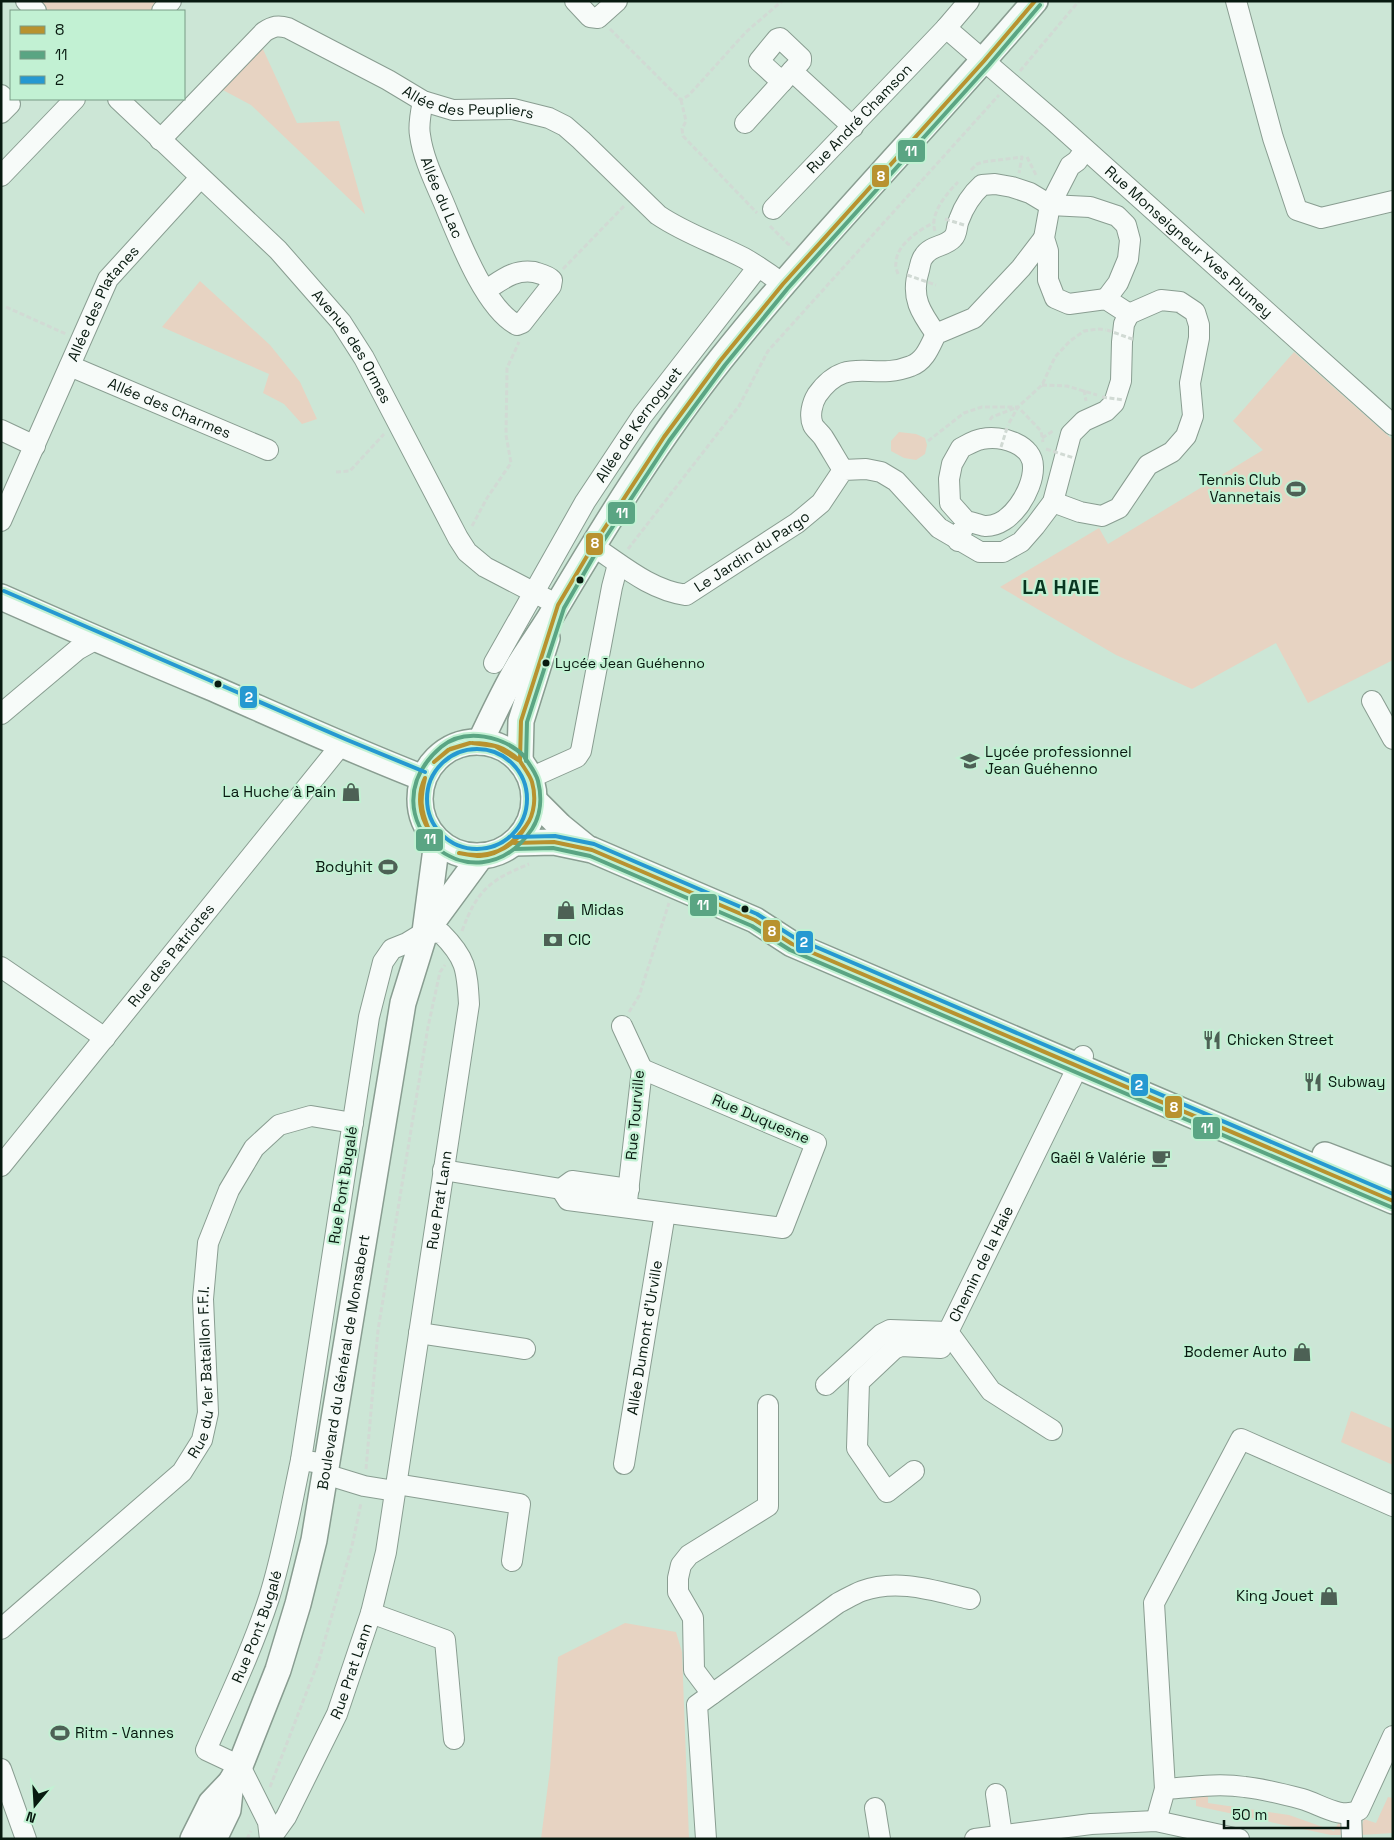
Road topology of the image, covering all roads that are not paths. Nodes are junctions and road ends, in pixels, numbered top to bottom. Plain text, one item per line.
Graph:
1 (26, 1) edge
2 (575, 1) edge
3 (617, 1) edge
4 (969, 1) edge
5 (1035, 1) edge
6 (1237, 2) edge
7 (35, 10) edge
8 (946, 28) junction
9 (984, 61) junction
10 (1, 95) edge
11 (74, 100) edge
12 (119, 100) edge
13 (423, 101) junction
14 (1, 113) edge
15 (745, 123) dead end
16 (853, 128) junction
17 (160, 140) junction
18 (1085, 150) junction
19 (1, 176) edge
20 (200, 178) junction
21 (1393, 201) edge
22 (1050, 205) junction
23 (773, 209) dead end
24 (1044, 238) junction
25 (758, 267) junction
26 (783, 284) junction
27 (486, 290) junction
28 (1106, 298) junction
29 (1128, 314) junction
30 (936, 334) junction
31 (70, 366) junction
32 (1393, 424) edge
33 (1, 430) edge
34 (35, 446) junction
35 (268, 450) dead end
36 (843, 470) junction
37 (1053, 502) junction
38 (1, 521) edge
39 (966, 521) junction
40 (958, 541) junction
41 (593, 546) junction
42 (621, 560) junction
43 (532, 593) junction
44 (1, 597) edge
45 (558, 605) junction
46 (95, 640) junction
47 (494, 663) dead end
48 (1372, 701) dead end
49 (1, 714) edge
50 (1393, 739) edge
51 (480, 742) junction
52 (341, 745) junction
53 (423, 778) junction
54 (528, 779) junction
55 (437, 841) junction
56 (514, 843) junction
57 (592, 850) junction
58 (481, 856) junction
59 (425, 932) junction
60 (1, 966) edge
61 (622, 1026) road end
62 (105, 1038) junction
63 (1080, 1061) junction
64 (642, 1069) junction
65 (353, 1123) junction
66 (1, 1166) edge
67 (443, 1170) junction
68 (1341, 1171) junction
69 (1393, 1181) edge
70 (627, 1198) junction
71 (1393, 1201) edge
72 (665, 1213) junction
73 (947, 1332) junction
74 (419, 1333) junction
75 (525, 1350) dead end
76 (826, 1386) dead end
77 (768, 1405) dead end
78 (1052, 1430) dead end
79 (301, 1460) junction
80 (624, 1464) dead end
81 (326, 1469) junction
82 (914, 1471) dead end
83 (395, 1487) junction
84 (1393, 1506) edge
85 (512, 1561) dead end
86 (970, 1599) dead end
87 (371, 1613) junction
88 (1, 1629) edge
89 (712, 1694) junction
90 (1393, 1736) edge
91 (454, 1739) dead end
92 (1, 1769) edge
93 (235, 1774) junction
94 (1165, 1788) junction
95 (996, 1794) dead end
96 (875, 1808) dead end
97 (1351, 1814) junction
98 (1156, 1821) junction
99 (1002, 1835) junction
100 (271, 1838) edge
101 (26, 1839) edge
102 (193, 1839) edge
103 (214, 1839) edge
104 (706, 1839) edge
105 (880, 1839) edge
106 (975, 1839) edge
107 (1238, 1839) edge
108 (1352, 1839) edge

1 - 7 street
2 - 3 street
4 - 8 street, Rue André Chamson
5 - 9 main road
6 - 21 street
8 - 9 street, Rue Monseigneur Yves Plumey
8 - 16 street, Rue André Chamson
9 - 18 street, Rue Monseigneur Yves Plumey
9 - 26 main road
10 - 14 street
11 - 19 street
12 - 17 street, Avenue des Ormes
13 - 17 street, Allée des Peupliers
13 - 25 street, Allée des Peupliers
13 - 27 street, Allée du Lac
15 - 16 street
16 - 23 street, Rue André Chamson
17 - 20 street, Avenue des Ormes
18 - 22 street
18 - 32 street, Rue Monseigneur Yves Plumey
20 - 31 street, Allée des Platanes
20 - 43 street, Avenue des Ormes
22 - 24 street
22 - 28 street
22 - 30 street
24 - 28 street
24 - 30 street
25 - 26 street, Allée des Peupliers
25 - 43 street, Allée de Kernoguet
26 - 41 main road
27 - 27 street, Allée du Lac
28 - 29 street
29 - 37 street
29 - 37 street
30 - 36 street
31 - 34 street, Allée des Platanes
31 - 35 street, Allée des Charmes
33 - 34 street
34 - 38 street, Allée des Platanes
36 - 40 street
36 - 42 street, Le Jardin du Pargo
37 - 40 street
39 - 39 street
39 - 40 street
41 - 42 street, Le Jardin du Pargo
41 - 45 main road
42 - 54 street
43 - 45 street, Avenue des Ormes
43 - 47 street, Allée de Kernoguet
44 - 46 main road
45 - 51 main road
45 - 54 main road
46 - 49 street
46 - 52 main road
48 - 50 street
51 - 53 main road
51 - 54 main road
52 - 53 main road
52 - 62 street, Rue des Patriotes
53 - 55 main road
54 - 56 main road
54 - 57 main road
55 - 58 main road
55 - 59 main road, Boulevard du Général de Monsabert
56 - 57 main road
56 - 58 main road
57 - 63 main road
58 - 59 main road, Boulevard du Général de Monsabert
59 - 65 street, Rue Pont Bugalé
59 - 67 street, Rue Prat Lann
59 - 81 main road, Boulevard du Général de Monsabert
60 - 62 street
61 - 64 street, Rue Tourville
62 - 66 street, Rue des Patriotes
63 - 68 main road
63 - 73 street, Chemin de la Haie
64 - 70 street, Rue Tourville
64 - 72 street, Rue Duquesne
65 - 79 street, Rue Pont Bugalé
65 - 88 street, Rue du 1er Bataillon F.F.I.
67 - 70 street, Rue Duquesne
67 - 74 street, Rue Prat Lann
68 - 69 main road
68 - 71 main road
70 - 72 street, Rue Duquesne
72 - 80 street, Allée Dumont d'Urville
73 - 76 street
73 - 78 street, Chemin de la Haie
73 - 82 street
74 - 75 street
74 - 83 street, Rue Prat Lann
77 - 89 street
79 - 81 street
79 - 93 street, Rue Pont Bugalé
81 - 83 street
81 - 93 main road, Boulevard du Général de Monsabert
83 - 85 street
83 - 87 street, Rue Prat Lann
84 - 94 street
86 - 89 street
87 - 91 street
87 - 100 street, Rue Prat Lann
89 - 104 street
90 - 97 street
92 - 101 street
93 - 100 street
93 - 102 main road, Boulevard du Général de Monsabert
93 - 103 main road, Boulevard du Général de Monsabert
94 - 97 street
94 - 98 street
95 - 99 street
96 - 105 street
97 - 108 street
98 - 99 street
98 - 107 street
99 - 106 street

